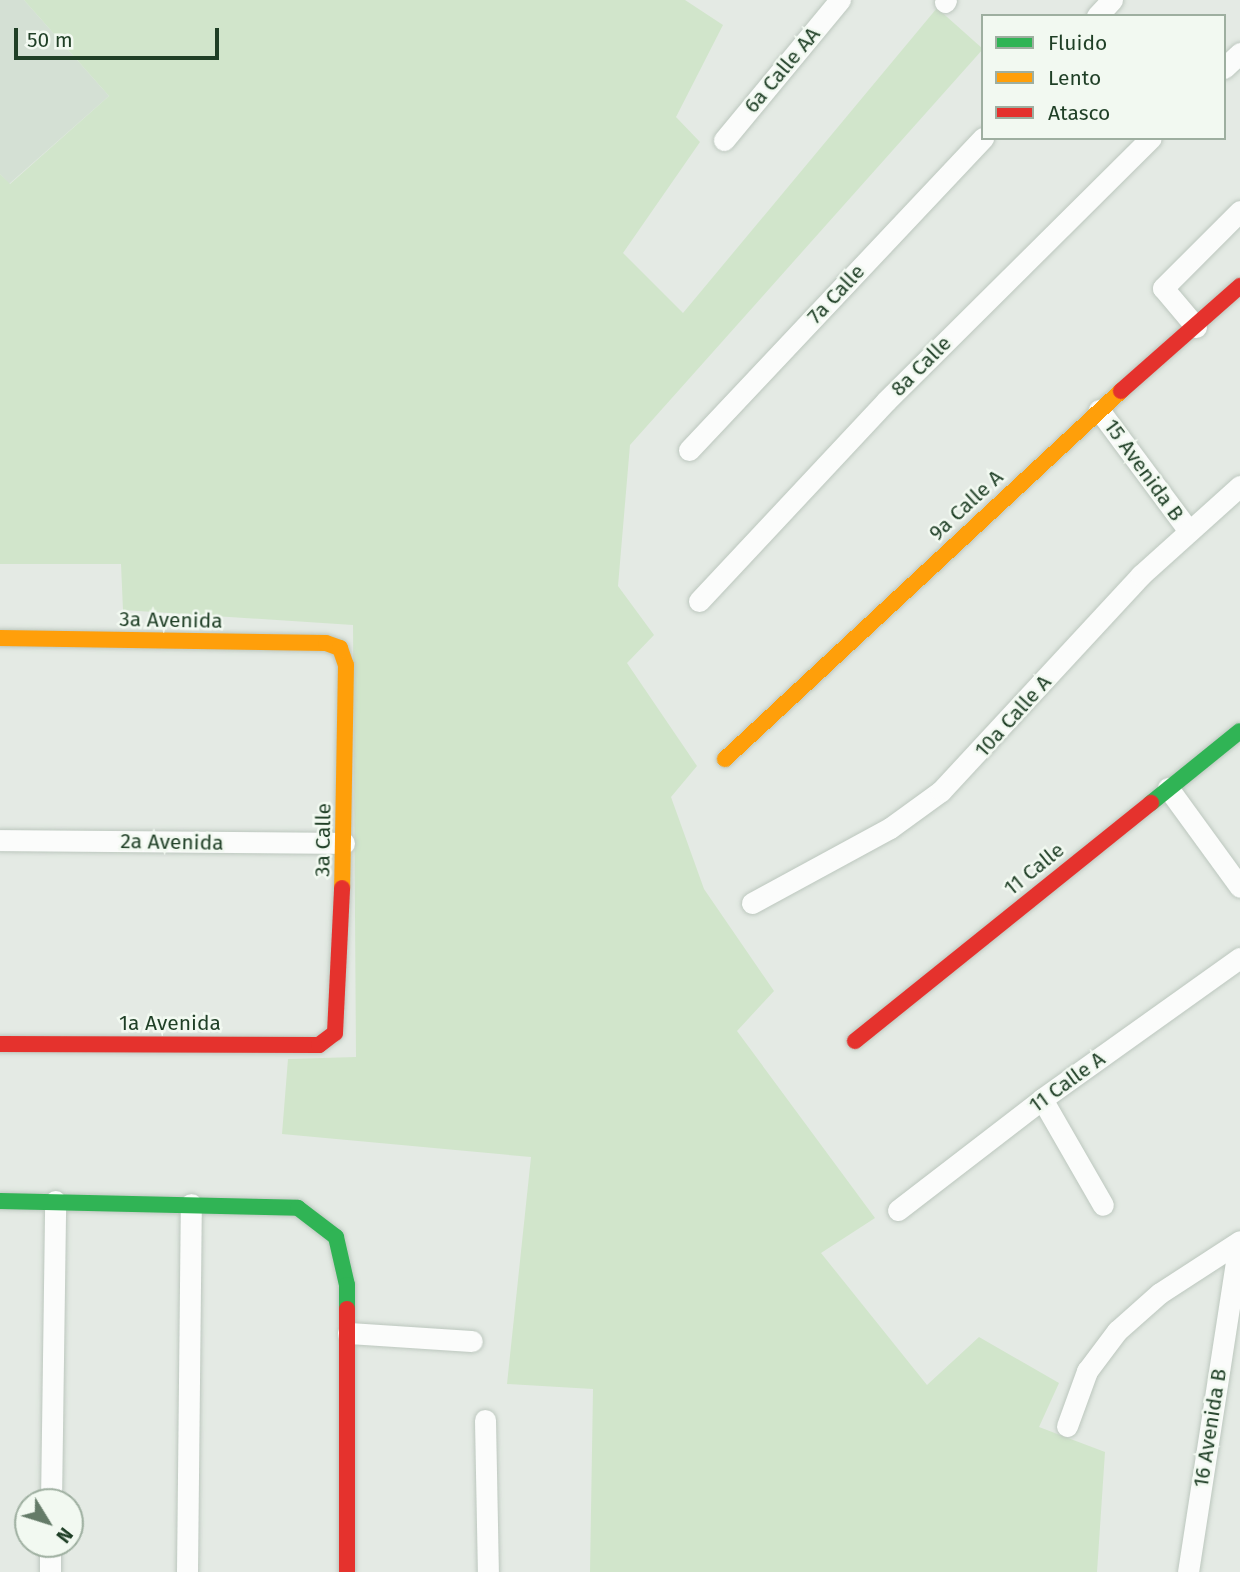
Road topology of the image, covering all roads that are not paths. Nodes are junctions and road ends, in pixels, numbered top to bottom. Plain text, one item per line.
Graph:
1 (840, 0) edge
2 (1112, 0) edge
3 (1099, 14) edge
4 (1240, 53) edge
5 (1226, 66) edge
6 (724, 139) dead end
7 (981, 140) edge
8 (1149, 140) edge
9 (1240, 211) edge
10 (1240, 286) edge
11 (1196, 327) junction
12 (1099, 410) junction
13 (689, 450) dead end
14 (1240, 486) edge
15 (1188, 530) junction
16 (699, 601) dead end
17 (0, 638) edge
18 (340, 648) joint
19 (1240, 731) edge
20 (725, 759) dead end
21 (1168, 788) junction
22 (0, 840) edge
23 (344, 843) junction
24 (1240, 887) edge
25 (752, 903) dead end
26 (1240, 958) edge
27 (335, 1033) joint
28 (855, 1041) dead end
29 (0, 1044) edge
30 (1042, 1099) junction
31 (0, 1201) edge
32 (55, 1201) junction
33 (191, 1204) junction
34 (1104, 1205) dead end
35 (898, 1210) dead end
36 (1239, 1242) edge
37 (348, 1333) junction
38 (472, 1340) dead end
39 (485, 1420) dead end
40 (1067, 1426) dead end
41 (51, 1488) edge
42 (187, 1572) edge
43 (347, 1572) edge
44 (488, 1572) edge
45 (1188, 1572) edge

1 - 6 street, 6a Calle AA
2 - 3 street
4 - 5 street
7 - 13 street, 7a Calle
8 - 16 street, 8a Calle
9 - 11 street
10 - 11 street, 9a Calle A
11 - 12 street, 9a Calle A
12 - 15 street, 15 Avenida B
12 - 20 street, 9a Calle A
14 - 15 street, 10a Calle A
15 - 25 street, 10a Calle A
17 - 18 street, 3a Avenida
18 - 23 street, 3a Calle
19 - 21 street, 11 Calle
21 - 24 street
21 - 28 street, 11 Calle
22 - 23 street, 2a Avenida
23 - 27 street, 3a Calle
26 - 30 street, 11 Calle A
27 - 29 street, 1a Avenida
30 - 34 street
30 - 35 street, 11 Calle A
31 - 32 street
32 - 33 street
32 - 41 street
33 - 37 street
33 - 42 street
36 - 40 street
36 - 45 street, 16 Avenida B
37 - 38 street
37 - 43 street
39 - 44 street

